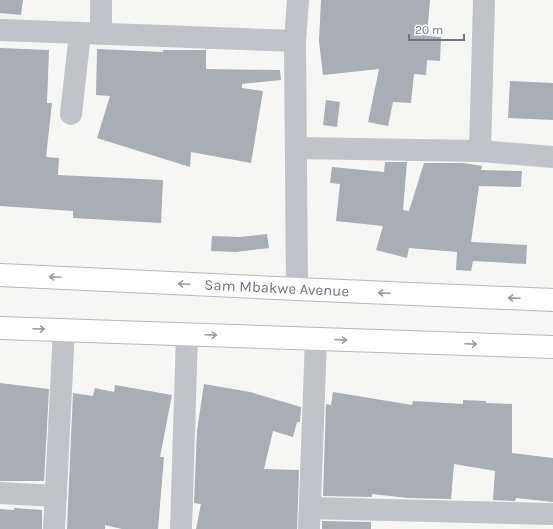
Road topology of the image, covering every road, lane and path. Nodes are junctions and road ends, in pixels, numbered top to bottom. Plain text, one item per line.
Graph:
1 (101, 0) edge
2 (298, 0) edge
3 (484, 0) edge
4 (0, 30) edge
5 (90, 33) junction
6 (295, 41) junction
7 (71, 114) dead end
8 (296, 148) junction
9 (480, 151) junction
10 (553, 157) edge
11 (0, 275) edge
12 (297, 290) junction
13 (553, 300) edge
14 (0, 328) edge
15 (64, 330) junction
16 (187, 334) junction
17 (316, 339) junction
18 (553, 347) edge
19 (0, 493) edge
20 (56, 496) junction
21 (553, 514) edge
22 (310, 519) edge
23 (54, 529) edge
24 (181, 529) edge

1 - 5 street
2 - 6 street
3 - 9 street
4 - 5 street
5 - 6 street
5 - 7 street
6 - 8 street
8 - 9 street
8 - 12 street
9 - 10 street
12 -> 11 main road, Sam Mbakwe Avenue
13 -> 12 main road, Sam Mbakwe Avenue
14 -> 15 main road
15 - 16 main road
15 - 20 street
16 -> 17 main road
16 - 24 street
17 -> 18 main road
17 - 22 street
19 - 20 street
20 - 23 street
21 - 22 street

